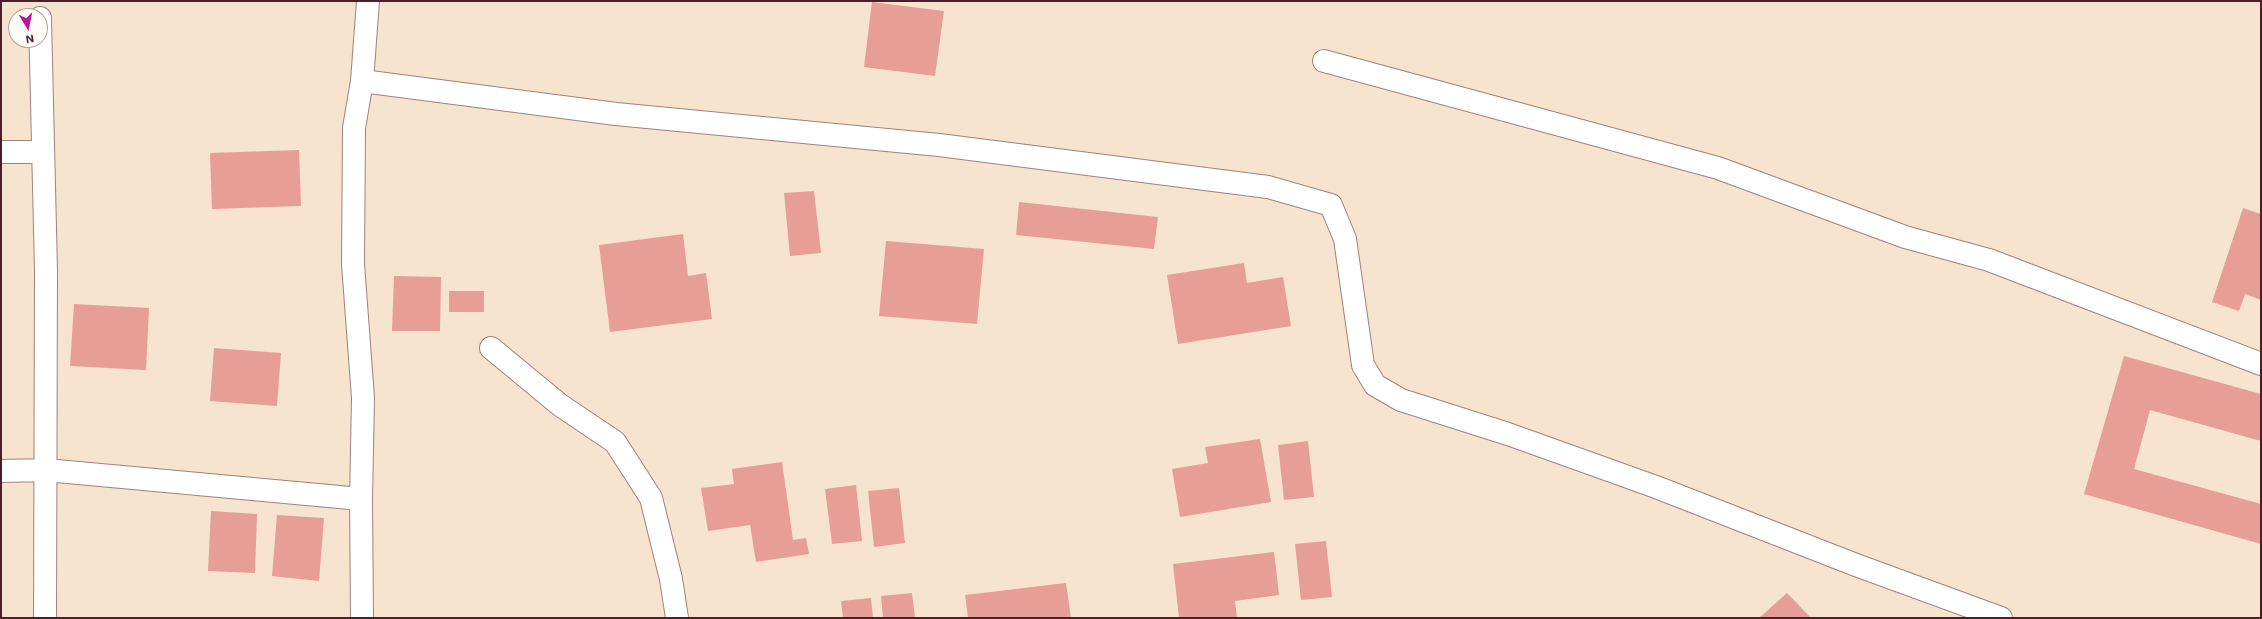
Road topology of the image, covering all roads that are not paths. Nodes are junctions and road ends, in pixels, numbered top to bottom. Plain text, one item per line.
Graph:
1 (368, 1) edge
2 (41, 48) edge
3 (1324, 61) dead end
4 (362, 81) junction
5 (1, 152) edge
6 (43, 152) junction
7 (491, 348) dead end
8 (2261, 364) edge
9 (46, 470) junction
10 (1, 471) edge
11 (361, 499) junction
12 (45, 618) edge
13 (362, 618) edge
14 (677, 618) edge
15 (2001, 618) edge

1 - 4 street
2 - 6 street
3 - 8 street
4 - 11 street
4 - 15 street
5 - 6 street
6 - 9 street
7 - 14 street
9 - 10 street
9 - 11 street
9 - 12 street
11 - 13 street

